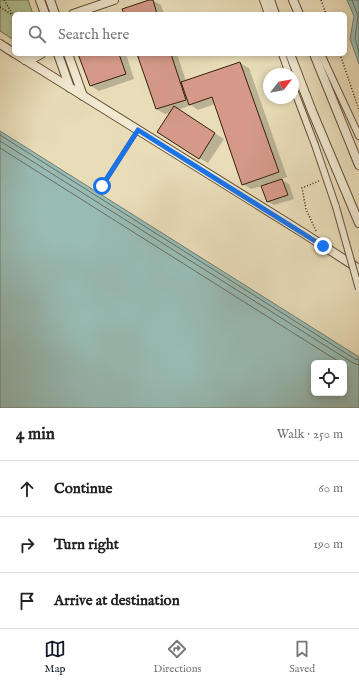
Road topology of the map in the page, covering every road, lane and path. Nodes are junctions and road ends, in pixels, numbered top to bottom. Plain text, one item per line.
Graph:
1 (4, 0) edge
2 (40, 0) edge
3 (50, 0) edge
4 (114, 0) edge
5 (263, 0) edge
6 (270, 0) edge
7 (294, 0) edge
8 (321, 0) edge
9 (0, 7) edge
10 (44, 12) edge
11 (53, 12) edge
12 (79, 12) edge
13 (267, 12) edge
14 (274, 12) edge
15 (299, 12) edge
16 (325, 12) edge
17 (12, 13) edge
18 (12, 15) edge
19 (0, 44) edge
20 (12, 51) edge
21 (19, 56) edge
22 (36, 56) edge
23 (59, 56) edge
24 (69, 56) edge
25 (283, 56) edge
26 (291, 56) edge
27 (315, 56) edge
28 (322, 56) edge
29 (341, 56) edge
30 (25, 60) junction
31 (287, 68) edge
32 (70, 88) junction
33 (83, 96) junction
34 (299, 103) edge
35 (359, 110) edge
36 (138, 130) junction
37 (359, 136) edge
38 (359, 165) edge
39 (320, 180) dead end
40 (102, 186) dead end
41 (359, 223) edge
42 (316, 230) dead end
43 (359, 269) edge
44 (359, 289) edge

1 - 17 path
2 - 10 street
3 - 11 street
4 - 12 street
5 - 13 street
6 - 14 street
7 - 15 street
8 - 16 path
9 - 18 path
19 - 20 street
21 - 30 street
22 - 30 street
23 - 32 street
24 - 33 street
25 - 31 street
26 - 41 street
27 - 38 street
28 - 37 street
29 - 35 path
30 - 32 street
32 - 33 street
33 - 36 street
34 - 44 street, bridge
36 - 40 lane
36 - 43 street
39 - 42 path

